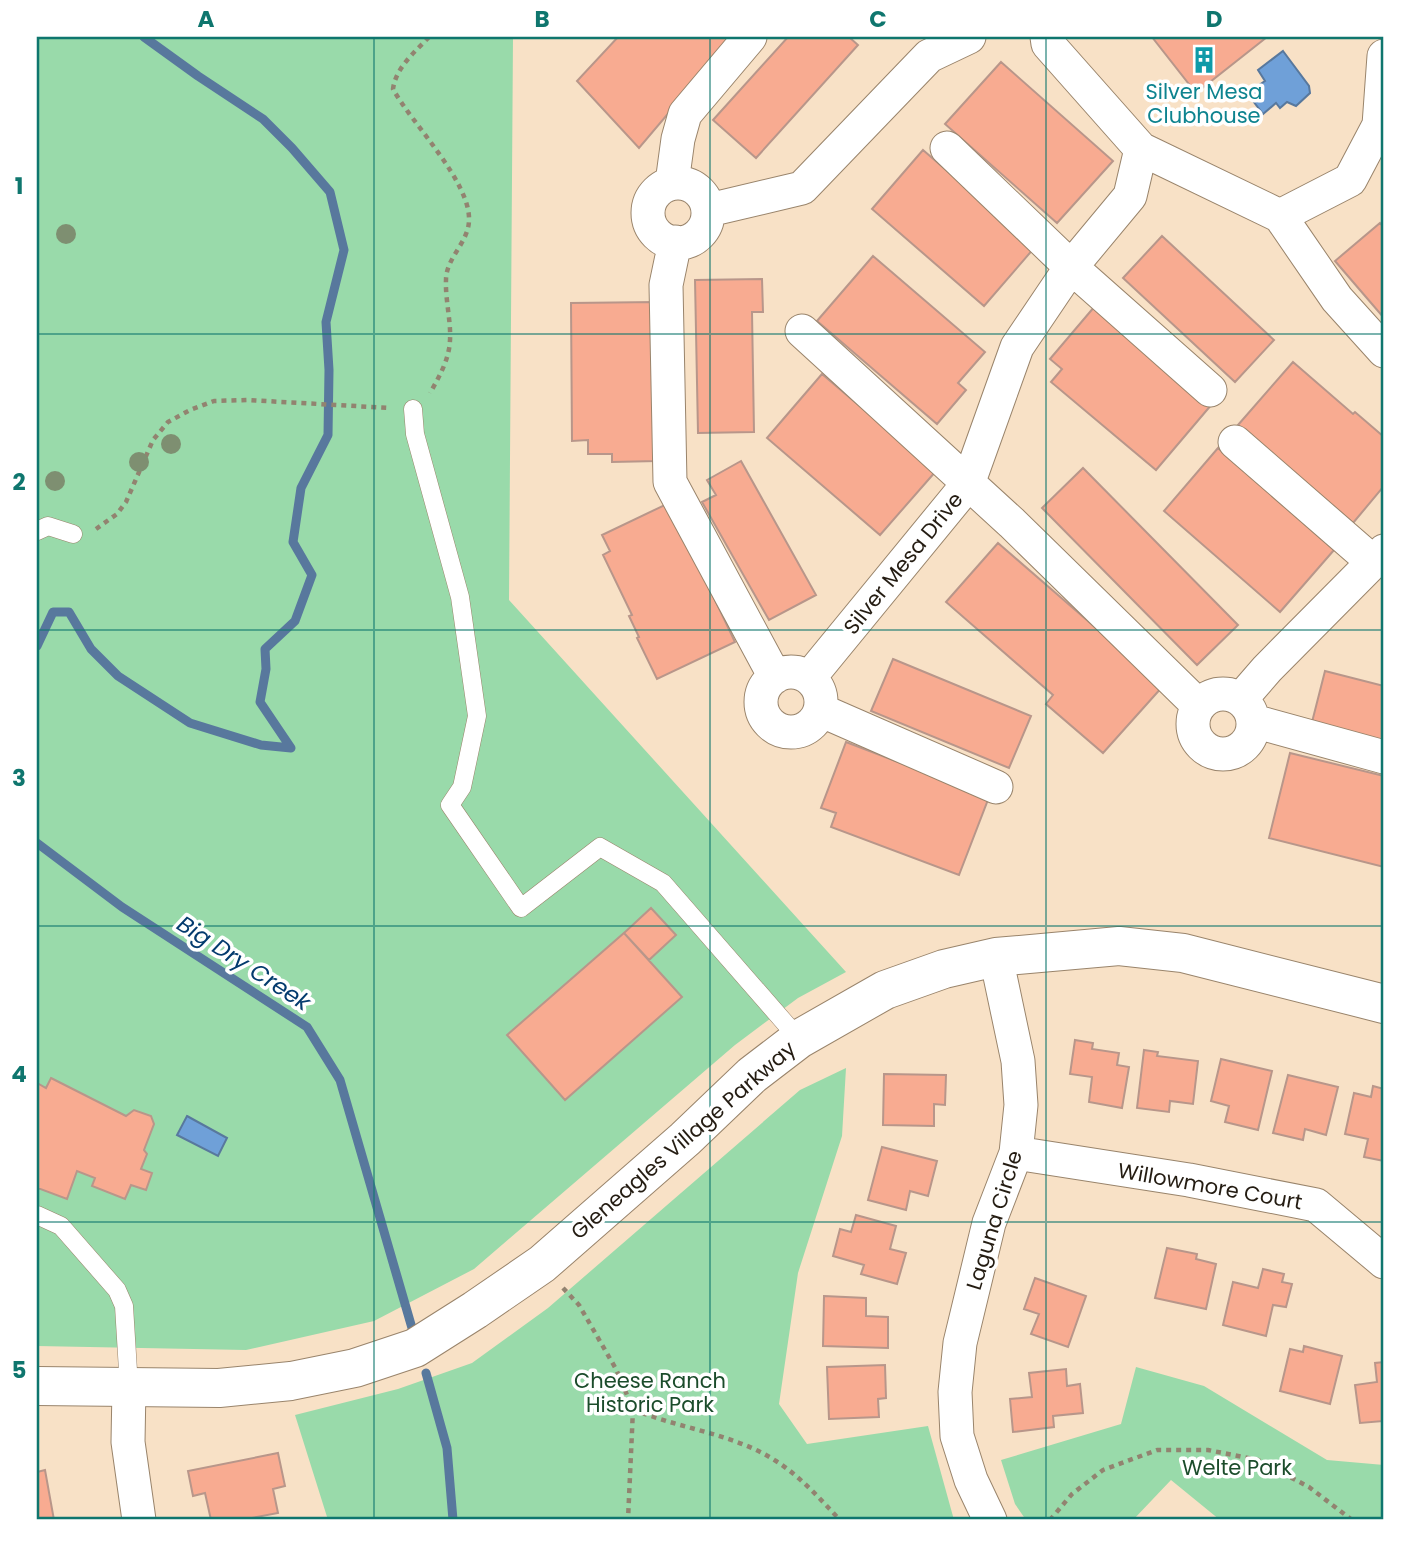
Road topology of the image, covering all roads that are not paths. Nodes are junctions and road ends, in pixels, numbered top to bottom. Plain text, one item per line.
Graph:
1 (750, 37) edge
2 (969, 37) edge
3 (1047, 37) edge
4 (1384, 56) edge
5 (947, 148) dead end
6 (1141, 149) junction
7 (672, 183) junction
8 (709, 210) junction
9 (1280, 216) junction
10 (675, 242) junction
11 (1071, 267) junction
12 (802, 331) dead end
13 (1384, 351) edge
14 (1210, 390) dead end
15 (414, 409) road end
16 (1235, 442) dead end
17 (968, 484) junction
18 (37, 531) edge
19 (73, 534) road end
20 (1379, 556) edge
21 (775, 677) junction
22 (809, 678) junction
23 (1199, 706) junction
24 (820, 710) junction
25 (1247, 710) junction
26 (1384, 757) edge
27 (996, 787) dead end
28 (996, 957) junction
29 (1384, 1004) edge
30 (799, 1039) junction
31 (1016, 1153) junction
32 (37, 1215) edge
33 (1384, 1262) edge
34 (37, 1386) edge
35 (129, 1387) junction
36 (139, 1520) edge
37 (990, 1520) edge

1 - 7 street
2 - 8 street
3 - 6 street
4 - 9 street
5 - 11 street
6 - 9 street
6 - 11 street, Silver Mesa Drive
7 - 8 street
7 - 10 street
8 - 10 street
9 - 13 street
10 - 21 street
11 - 14 street
11 - 17 street, Silver Mesa Drive
12 - 17 street
15 - 30 lane
16 - 20 street
17 - 22 street, Silver Mesa Drive
17 - 23 street
18 - 19 lane
20 - 25 street
21 - 22 street
21 - 24 street
22 - 24 street
23 - 25 street
23 - 25 street
24 - 27 street
25 - 26 street
28 - 29 street, Gleneagles Village Parkway
28 - 30 street, Gleneagles Village Parkway
28 - 31 street, Laguna Circle
30 - 35 street, Gleneagles Village Parkway
31 - 33 street, Willowmore Court
31 - 37 street, Laguna Circle
32 - 35 lane
34 - 35 street, Gleneagles Village Parkway
35 - 36 street

